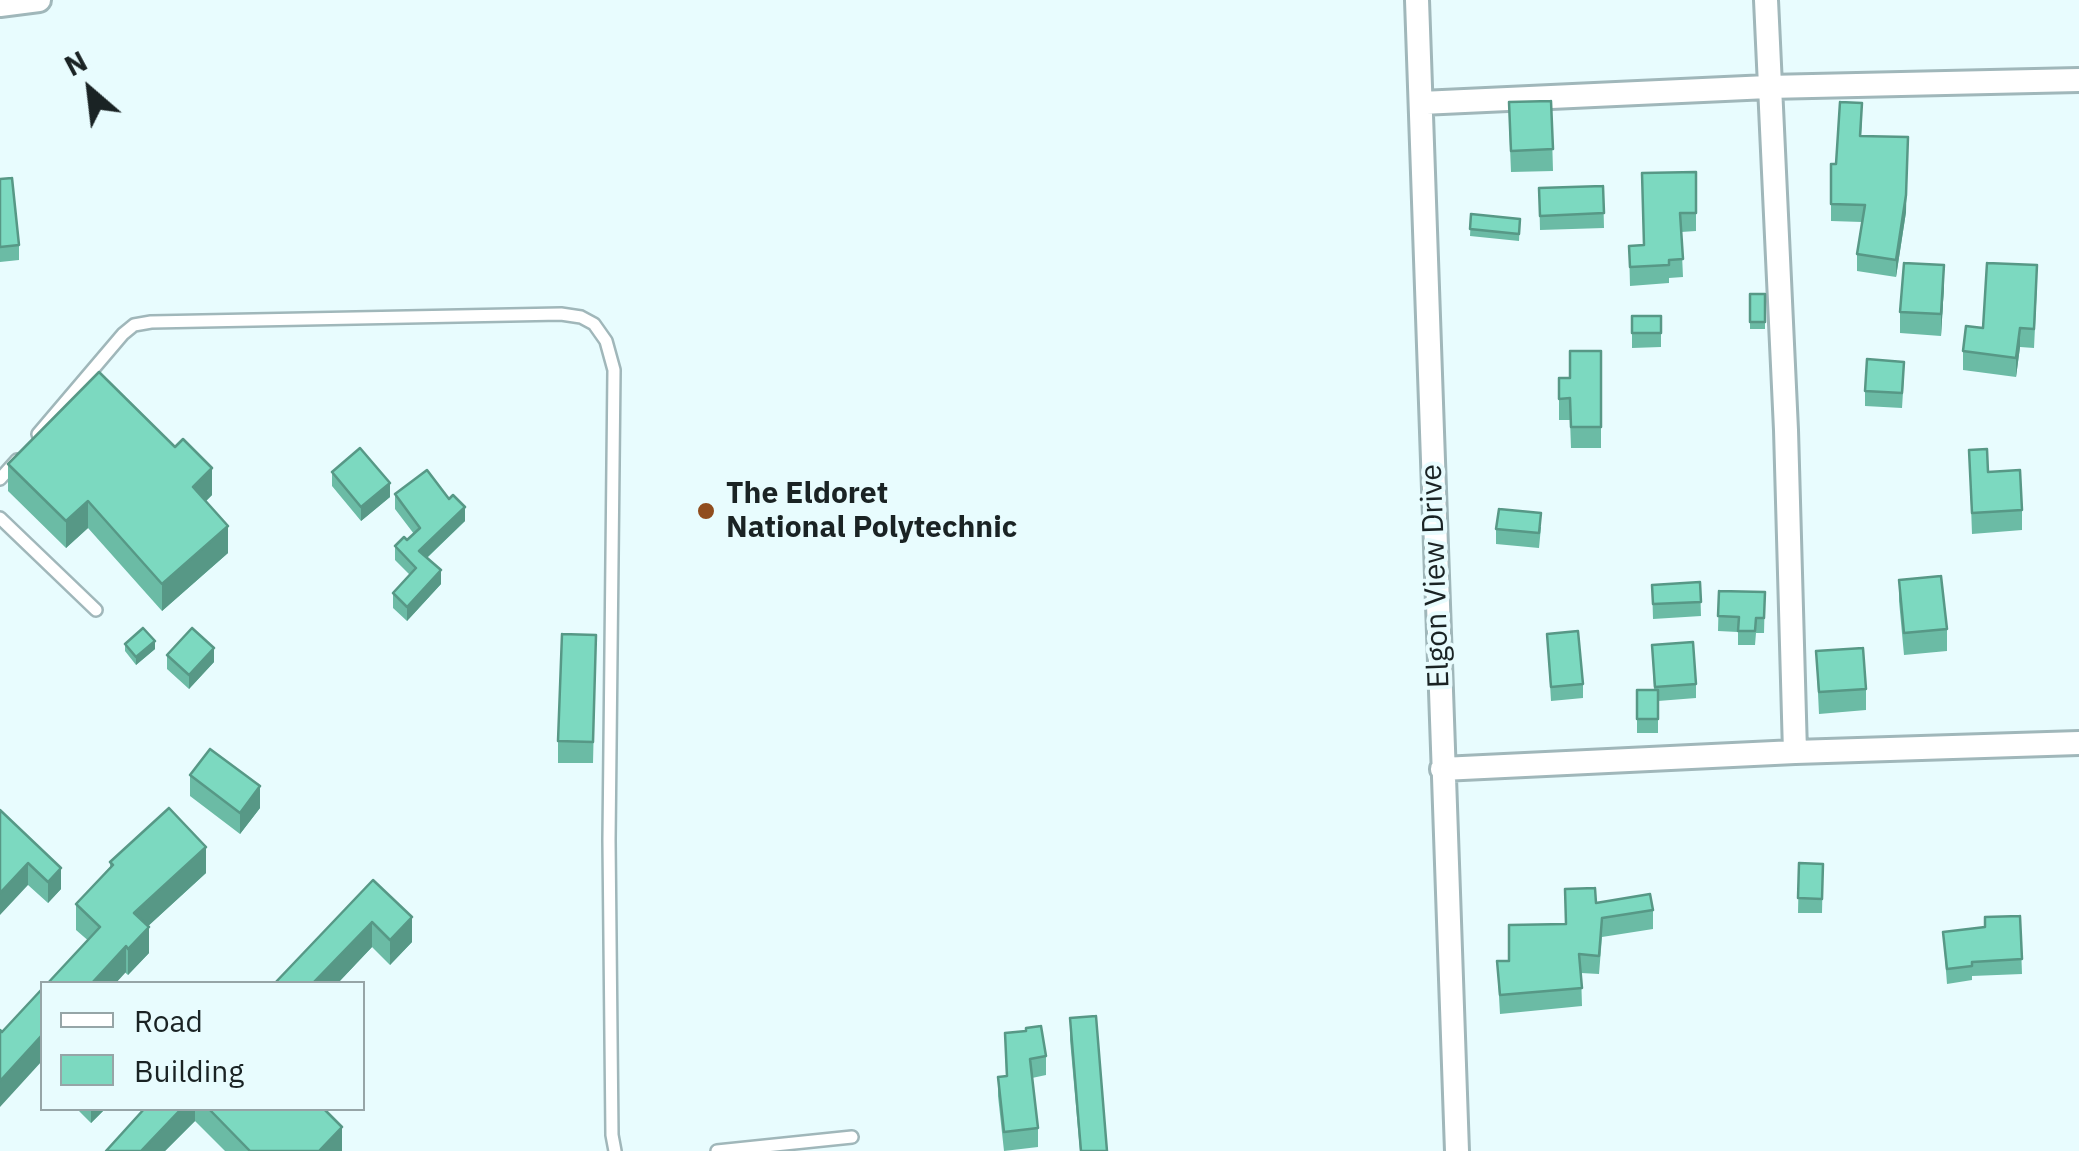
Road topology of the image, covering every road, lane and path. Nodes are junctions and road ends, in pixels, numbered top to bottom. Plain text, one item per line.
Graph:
1 (39, 0) edge
2 (1417, 0) edge
3 (1766, 0) edge
4 (0, 5) edge
5 (2079, 80) edge
6 (1768, 87) junction
7 (1421, 103) junction
8 (0, 480) edge
9 (0, 518) edge
10 (96, 610) dead end
11 (2079, 744) edge
12 (1795, 752) junction
13 (1442, 769) junction
14 (852, 1137) dead end
15 (615, 1151) edge
16 (717, 1151) edge
17 (1458, 1151) edge

1 - 4 street
2 - 7 street, Elgon View Drive
3 - 6 street
5 - 6 street
6 - 7 street
6 - 12 street
7 - 13 street, Elgon View Drive
8 - 15 lane
9 - 10 lane
11 - 12 street
12 - 13 street
13 - 17 street, Elgon View Drive
14 - 16 lane

